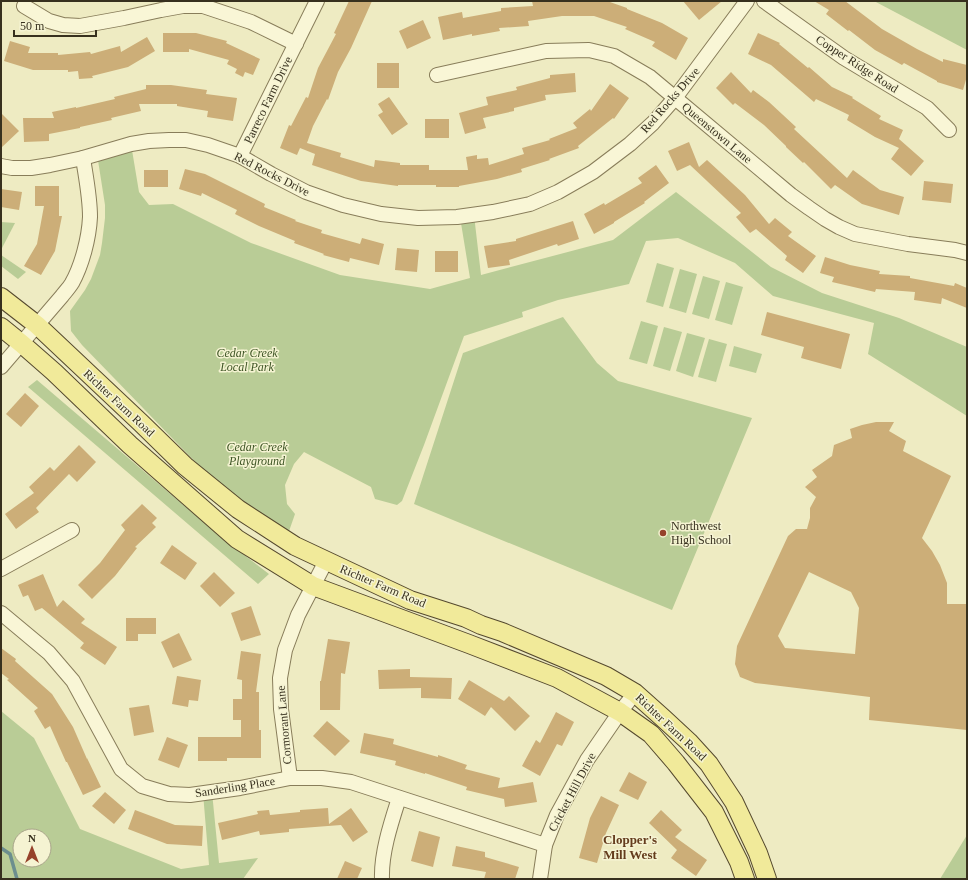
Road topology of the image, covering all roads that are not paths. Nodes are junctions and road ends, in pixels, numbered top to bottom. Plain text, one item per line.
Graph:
1 (317, 1) edge
2 (747, 1) edge
3 (764, 1) edge
4 (24, 6) dead end
5 (296, 44) junction
6 (437, 75) dead end
7 (675, 98) junction
8 (949, 130) dead end
9 (240, 156) junction
10 (83, 158) junction
11 (1, 166) edge
12 (967, 253) edge
13 (1, 297) edge
14 (37, 325) junction
15 (1, 327) edge
16 (22, 344) junction
17 (1, 367) edge
18 (72, 530) dead end
19 (326, 561) junction
20 (1, 569) edge
21 (313, 586) junction
22 (1, 613) edge
23 (634, 693) junction
24 (620, 712) junction
25 (290, 778) junction
26 (399, 798) junction
27 (545, 845) junction
28 (382, 879) edge
29 (540, 879) edge
30 (745, 879) edge
31 (767, 879) edge

1 - 5 street, Parreco Farm Drive
2 - 7 street, Red Rocks Drive
3 - 8 street, Copper Ridge Road
4 - 5 street
5 - 9 street, Parreco Farm Drive
6 - 7 street, Queenstown Lane
7 - 9 street, Red Rocks Drive
7 - 12 street, Queenstown Lane
9 - 10 street, Red Rocks Drive
10 - 11 street, Red Rocks Drive
10 - 14 street
13 - 14 main road, Richter Farm Road
14 - 16 street
14 - 19 main road, Richter Farm Road
15 - 16 main road, Richter Farm Road
16 - 17 street
16 - 21 main road, Richter Farm Road
18 - 20 street
19 - 21 street, Cormorant Lane
19 - 23 main road, Richter Farm Road
21 - 24 main road, Richter Farm Road
21 - 25 street, Cormorant Lane
22 - 25 street, Sanderling Place
23 - 24 street, Cricket Hill Drive
23 - 31 main road, Richter Farm Road
24 - 27 street, Cricket Hill Drive
24 - 30 main road, Richter Farm Road
25 - 26 street, Sanderling Place
26 - 27 street, Sanderling Place
26 - 28 street
27 - 29 street, Cricket Hill Drive

